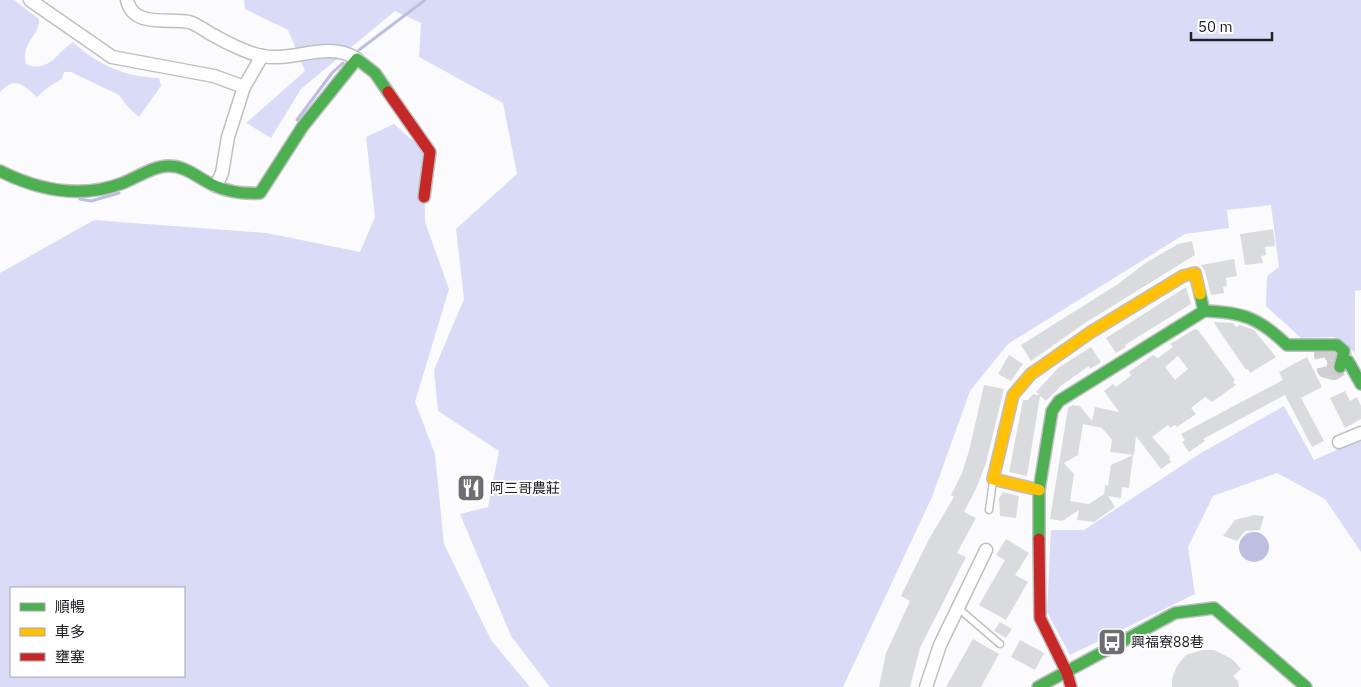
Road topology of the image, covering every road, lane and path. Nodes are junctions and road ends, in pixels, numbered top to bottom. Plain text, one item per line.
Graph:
1 (30, 0) edge
2 (126, 0) edge
3 (262, 56) junction
4 (356, 59) junction
5 (244, 87) junction
6 (0, 171) edge
7 (216, 186) junction
8 (424, 196) dead end
9 (1204, 310) junction
10 (1361, 384) edge
11 (1361, 433) edge
12 (1339, 442) dead end
13 (993, 479) junction
14 (1038, 490) junction
15 (990, 510) dead end
16 (986, 550) dead end
17 (957, 607) junction
18 (1000, 644) dead end
19 (1067, 673) junction
20 (926, 687) edge
21 (1038, 687) edge
22 (1072, 687) edge
23 (1306, 687) edge

1 - 5 street
2 - 3 street
3 - 4 street
3 - 5 street
4 - 7 street
4 - 8 street
5 - 7 street
6 - 7 street
9 - 10 street
9 - 13 street
9 - 14 street
11 - 12 street
13 - 14 street
13 - 15 lane
14 - 19 street
16 - 17 street
17 - 18 lane
17 - 20 street
19 - 21 street
19 - 22 street
19 - 23 street

